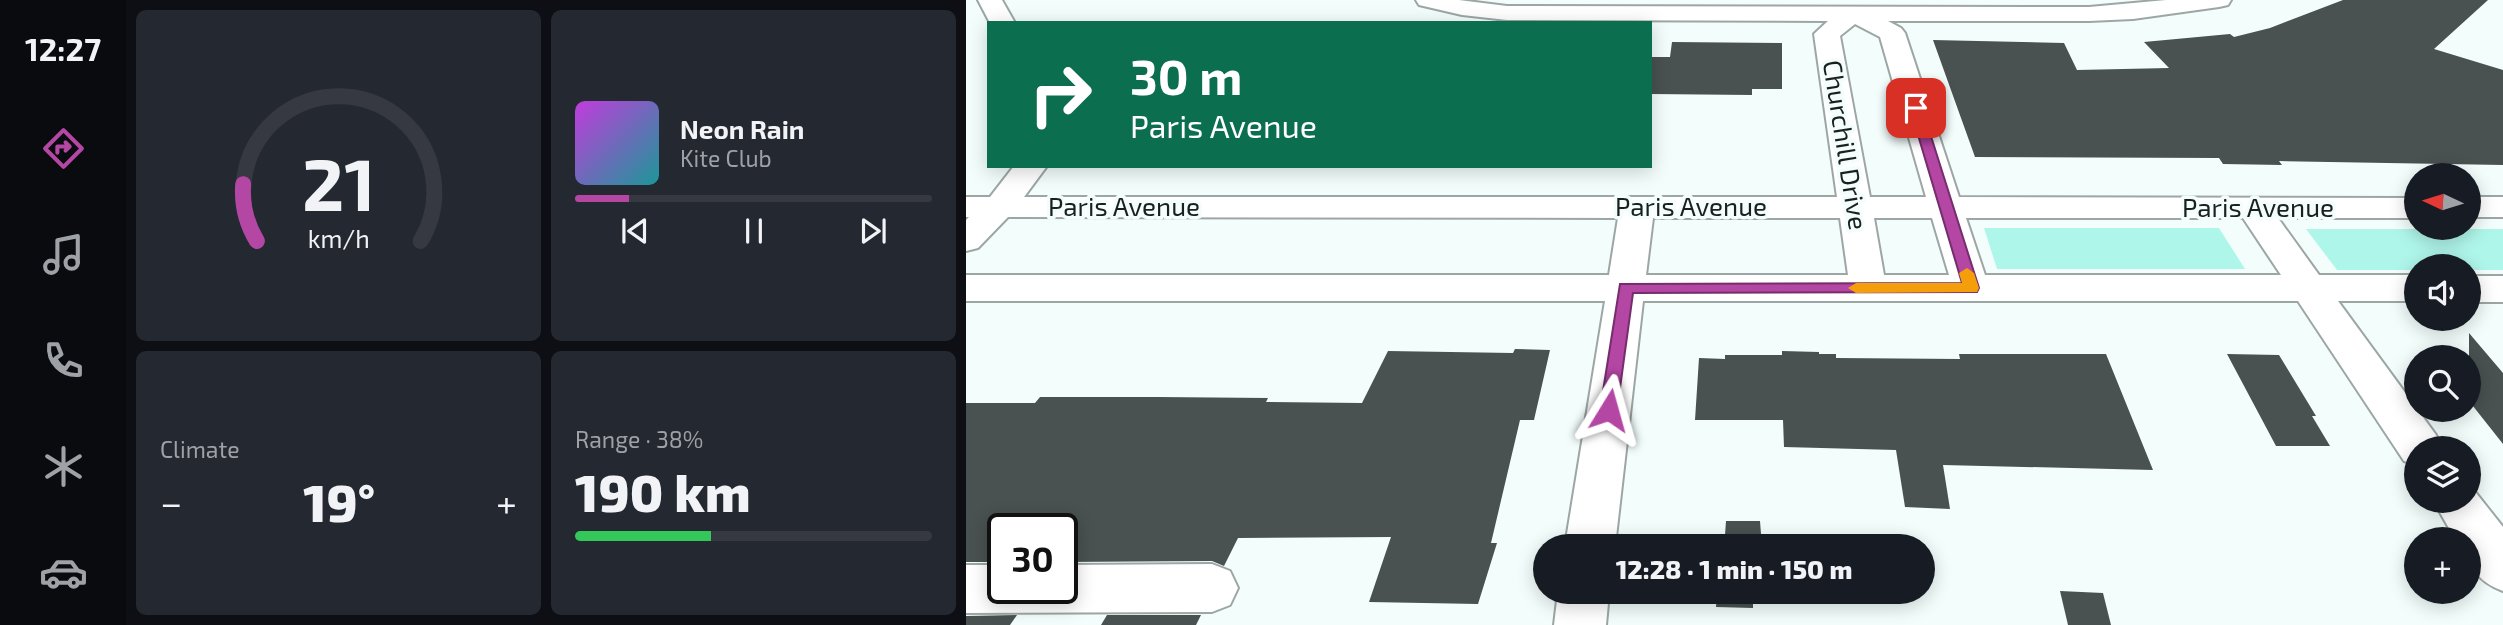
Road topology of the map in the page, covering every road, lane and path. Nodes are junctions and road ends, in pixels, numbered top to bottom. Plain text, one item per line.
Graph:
1 (990, 0) edge
2 (1428, 0) edge
3 (2219, 0) edge
4 (1852, 7) edge
5 (1002, 21) edge
6 (1029, 168) edge
7 (982, 207) edge
8 (1637, 207) junction
9 (1854, 207) junction
10 (2482, 207) edge
11 (2503, 207) edge
12 (1948, 208) junction
13 (2253, 208) junction
14 (2404, 208) edge
15 (966, 240) edge
16 (966, 288) edge
17 (1626, 288) junction
18 (1868, 288) junction
19 (1971, 288) junction
20 (2309, 288) junction
21 (2404, 288) edge
22 (2481, 289) edge
23 (2503, 289) edge
24 (2412, 436) edge
25 (2465, 513) edge
26 (1592, 534) edge
27 (2503, 568) edge
28 (1212, 588) dead end
29 (966, 589) edge
30 (1583, 604) edge
31 (1580, 625) edge

1 - 5 street
2 - 4 street
3 - 4 street
4 - 9 street, Churchill Drive
4 - 12 street
6 - 7 street
7 - 8 street, Paris Avenue
7 - 15 street
8 - 9 street, Paris Avenue
8 - 17 street
9 - 12 street, Paris Avenue
9 - 18 street, Churchill Drive
10 - 11 street
12 - 13 street, Paris Avenue
12 - 19 street
13 - 14 street, Paris Avenue
13 - 20 street
16 - 17 street
17 - 18 street
17 - 26 street
18 - 19 street
19 - 20 street
20 - 21 street
20 - 24 street
22 - 23 street
25 - 27 street
28 - 29 street
30 - 31 street

